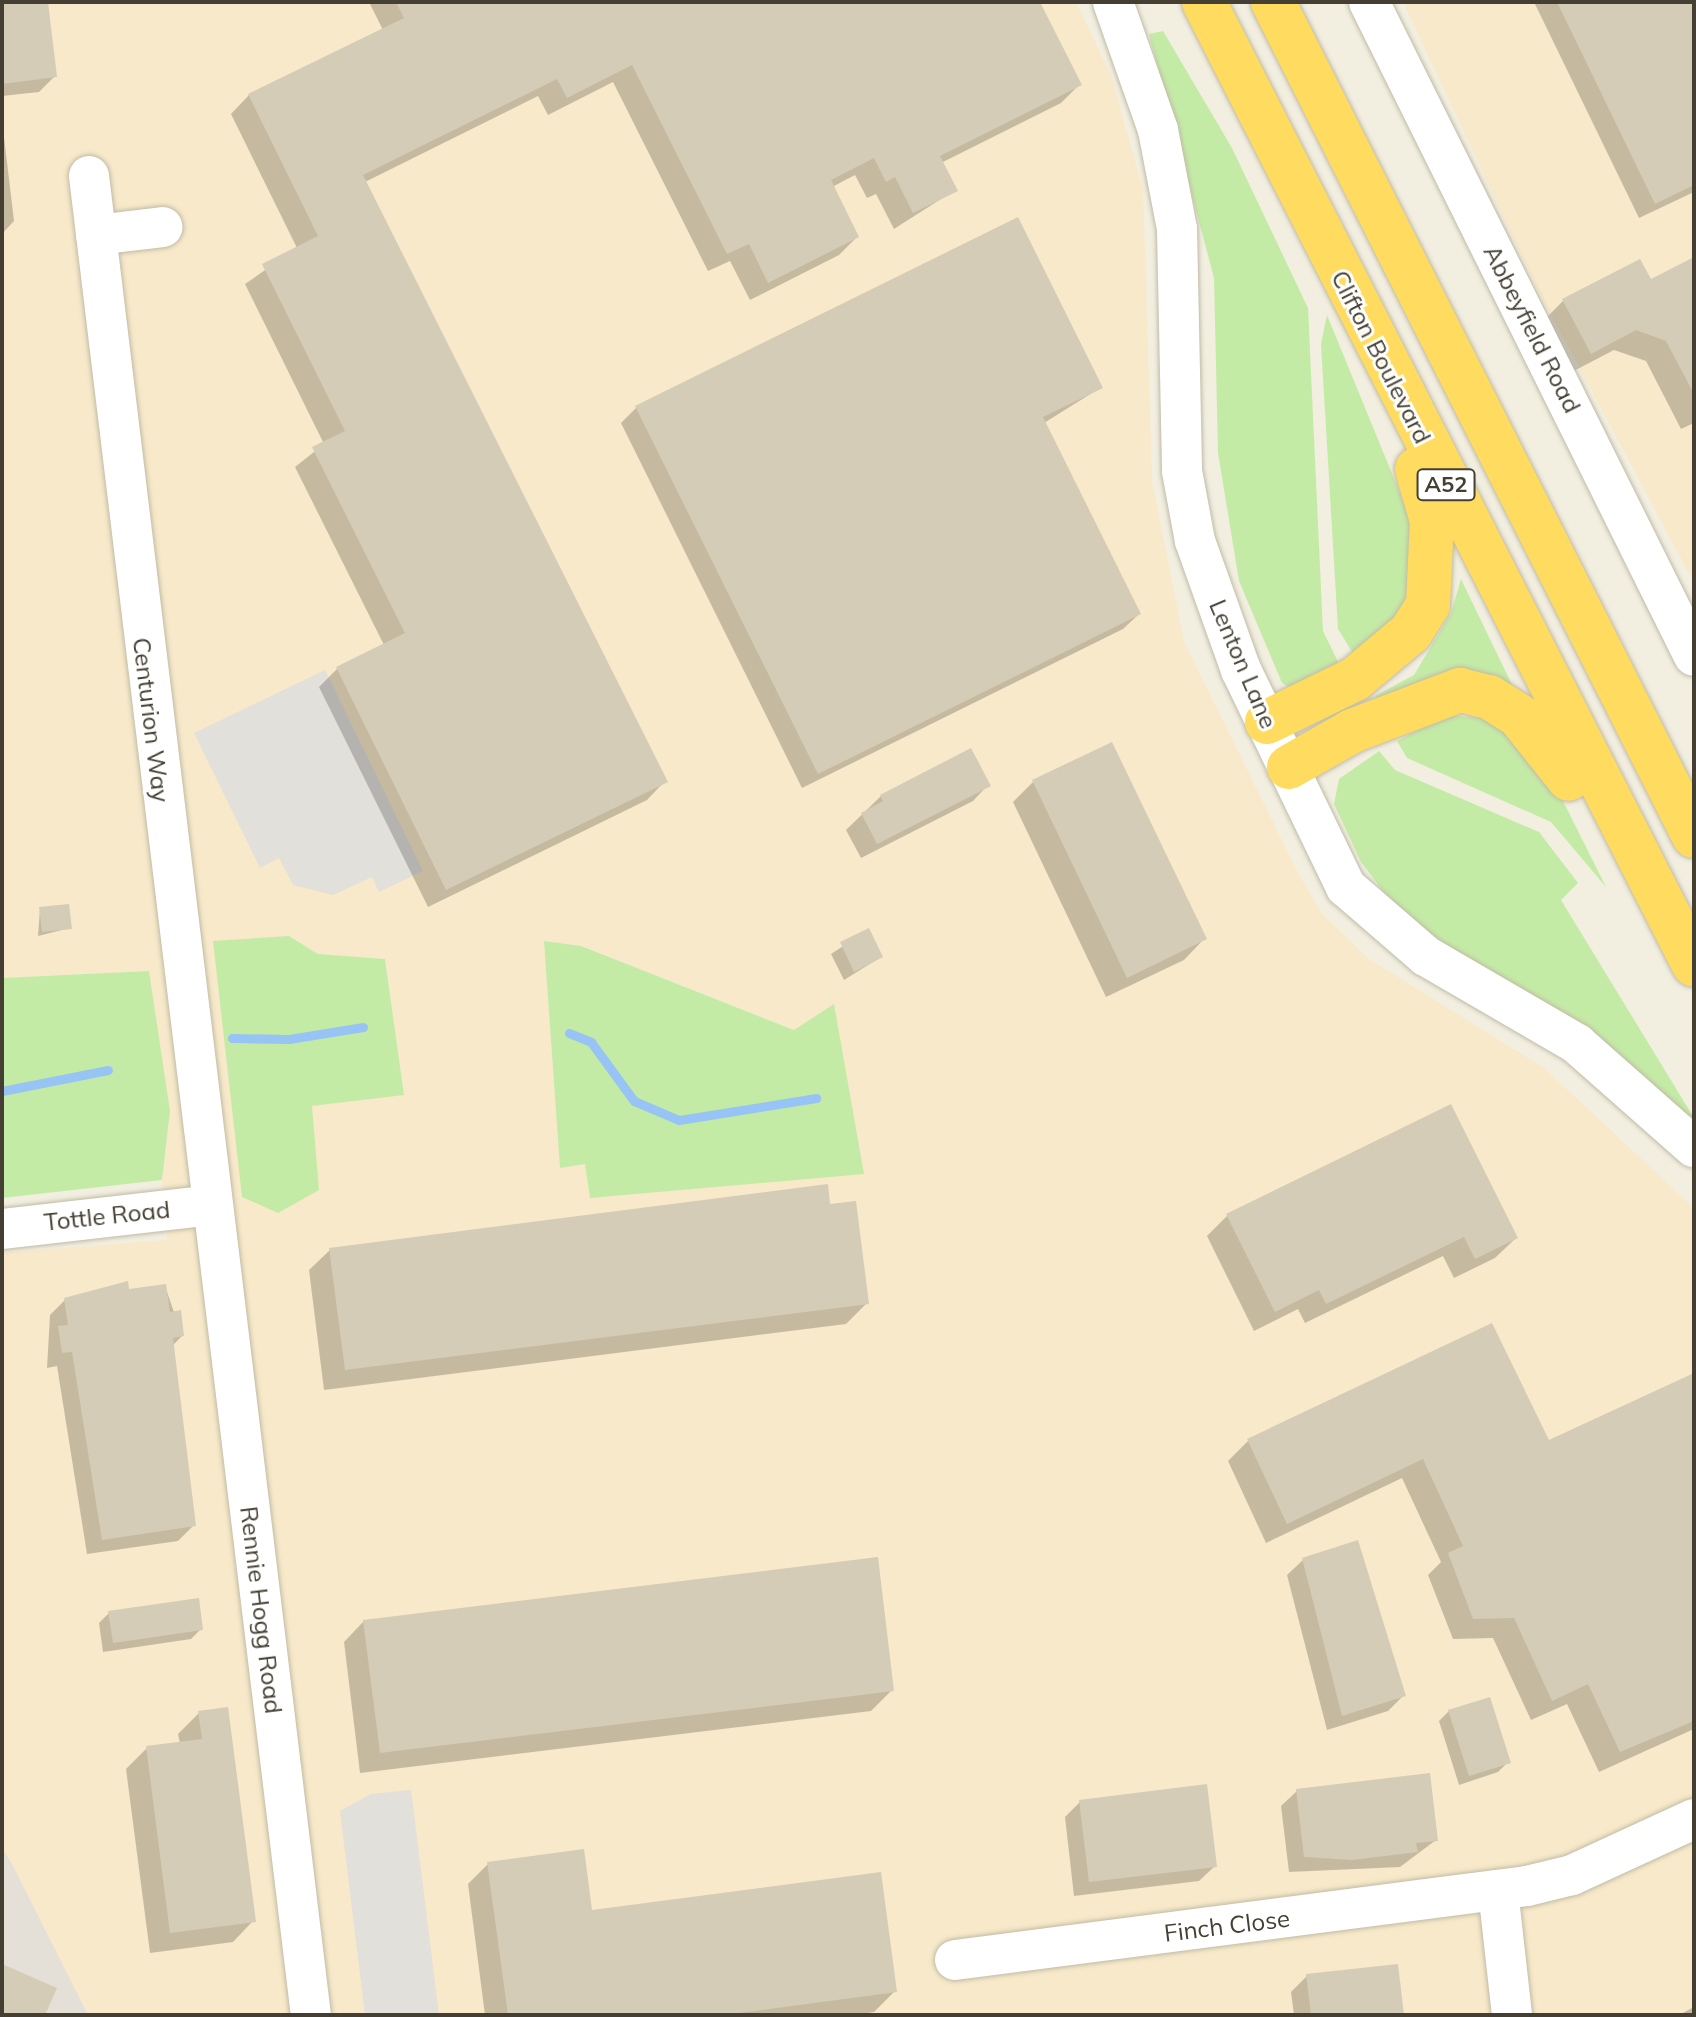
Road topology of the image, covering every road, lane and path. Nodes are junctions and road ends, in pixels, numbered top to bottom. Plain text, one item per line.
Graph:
1 (1113, 2) edge
2 (1204, 2) edge
3 (1273, 2) edge
4 (1369, 2) edge
5 (89, 176) dead end
6 (163, 227) dead end
7 (96, 235) junction
8 (1351, 297) junction
9 (1694, 656) edge
10 (1267, 722) junction
11 (1289, 767) junction
12 (1694, 836) edge
13 (1690, 959) edge
14 (1694, 1147) edge
15 (212, 1205) junction
16 (2, 1229) edge
17 (1694, 1819) edge
18 (1498, 1890) junction
19 (955, 1960) dead end
20 (311, 2015) edge
21 (1512, 2015) edge

1 - 10 street, Lenton Lane
2 - 8 highway, Clifton Boulevard / A52
3 - 12 highway, A52
4 - 9 street, Abbeyfield Road
5 - 7 street, Centurion Way
6 - 7 street
7 - 15 street, Centurion Way
8 - 10 highway
8 - 13 highway, Clifton Boulevard / A52
10 - 11 street, Lenton Lane
11 - 13 highway
11 - 14 street, Lenton Lane
15 - 16 street, Tottle Road
15 - 20 street, Rennie Hogg Road
17 - 18 street, Finch Close
18 - 19 street, Finch Close
18 - 21 street

